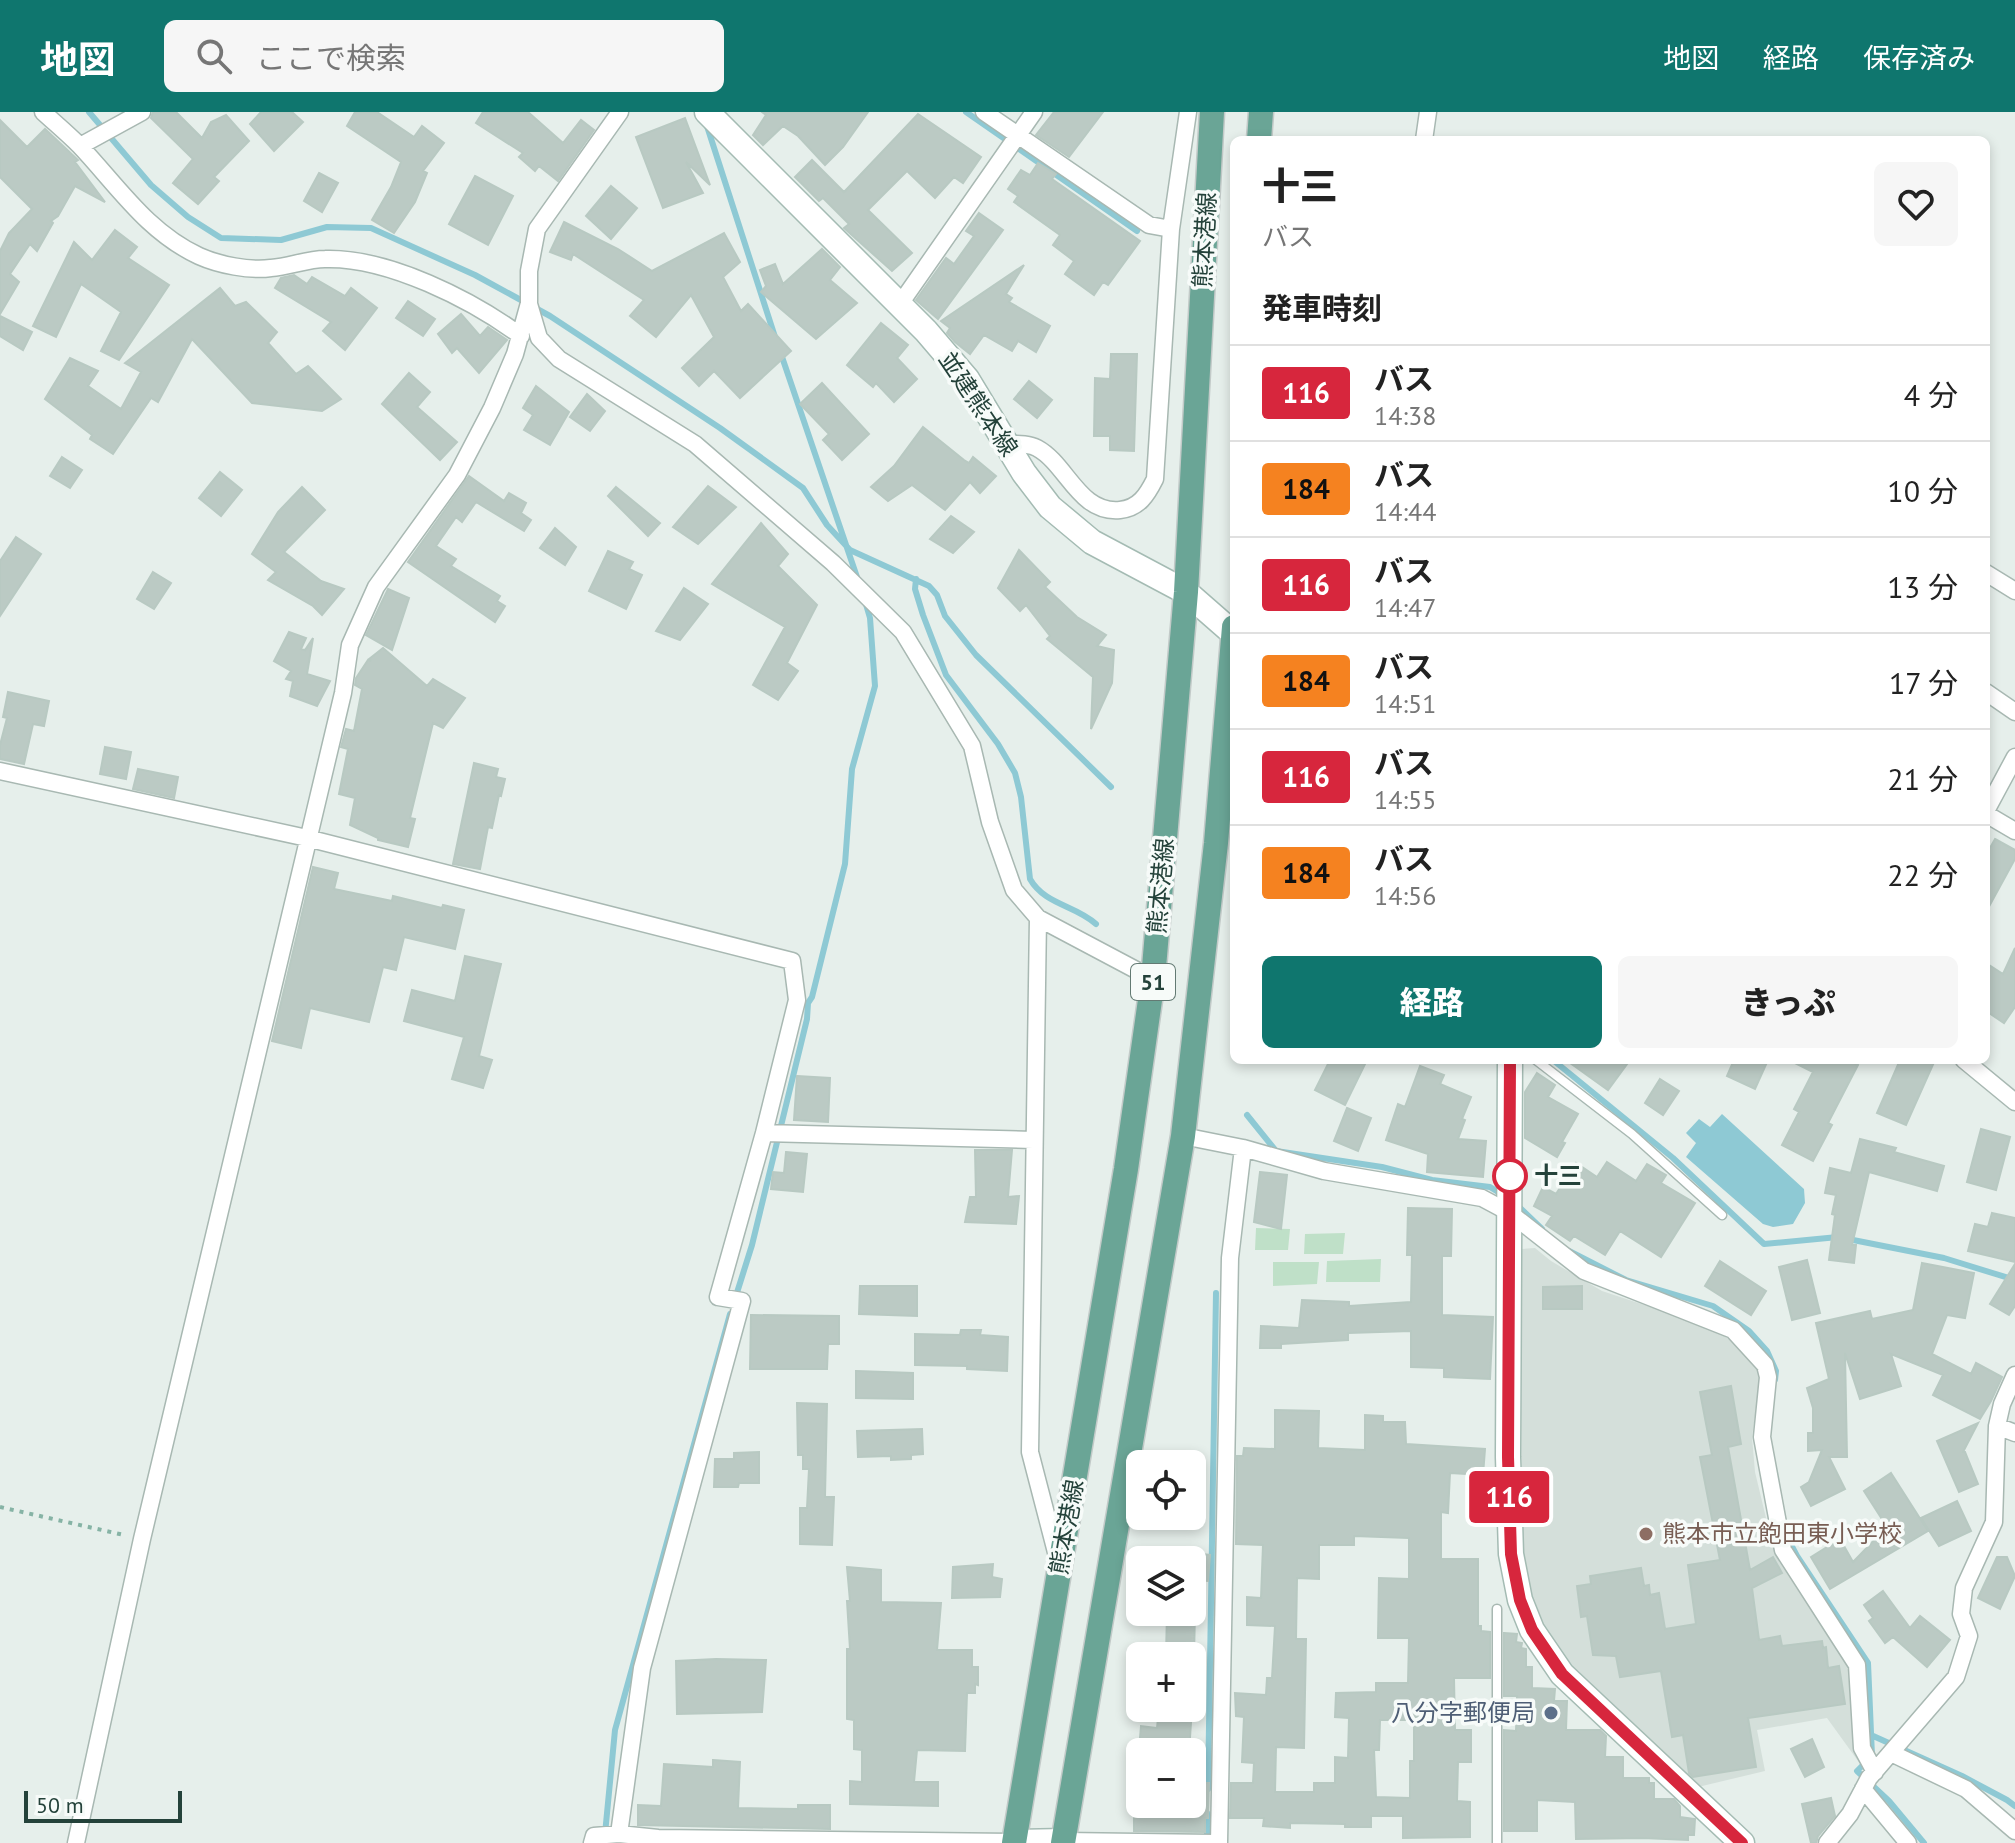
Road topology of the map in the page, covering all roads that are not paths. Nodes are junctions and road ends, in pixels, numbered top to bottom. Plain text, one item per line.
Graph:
1 (43, 112) edge
2 (142, 112) edge
3 (620, 112) edge
4 (707, 112) edge
5 (984, 112) edge
6 (1034, 112) edge
7 (1188, 112) edge
8 (1212, 112) edge
9 (1261, 112) edge
10 (1428, 112) edge
11 (1017, 135) junction
12 (1259, 136) edge
13 (1425, 136) edge
14 (80, 146) junction
15 (1171, 229) junction
16 (529, 303) junction
17 (900, 304) junction
18 (521, 336) junction
19 (1006, 444) junction
20 (1990, 575) edge
21 (2015, 591) edge
22 (1186, 592) junction
23 (1230, 630) edge
24 (1230, 680) edge
25 (1990, 695) edge
26 (2015, 712) edge
27 (2015, 757) edge
28 (0, 771) edge
29 (1990, 804) edge
30 (1990, 815) edge
31 (2015, 831) edge
32 (307, 838) junction
33 (1038, 918) junction
34 (1153, 979) junction
35 (1510, 1064) edge
36 (1541, 1064) edge
37 (1969, 1064) edge
38 (2015, 1102) edge
39 (764, 1133) junction
40 (1183, 1136) junction
41 (1033, 1140) junction
42 (1243, 1148) junction
43 (1510, 1213) junction
44 (1722, 1215) dead end
45 (2015, 1375) edge
46 (1997, 1426) junction
47 (2015, 1433) edge
48 (1060, 1566) junction
49 (1497, 1609) dead end
50 (1891, 1753) junction
51 (1875, 1772) junction
52 (1863, 1789) junction
53 (2015, 1831) edge
54 (619, 1834) junction
55 (658, 1841) edge
56 (1064, 1842) edge
57 (76, 1843) edge
58 (592, 1843) edge
59 (1014, 1843) edge
60 (1217, 1843) edge
61 (1497, 1843) edge
62 (1742, 1843) edge
63 (1827, 1843) edge
64 (1908, 1843) edge

1 - 14 street
2 - 14 street
3 - 16 street
4 - 17 main road, 並建熊本線
5 - 11 street
6 - 11 street
7 - 15 street
8 - 22 main road, 熊本港線 / 51
9 - 12 main road
10 - 13 street
11 - 15 street
11 - 17 street
14 - 18 street
15 - 19 street
16 - 18 street
16 - 33 street
17 - 19 main road, 並建熊本線
18 - 32 street
19 - 22 main road, 並建熊本線
20 - 21 street
22 - 23 main road, 並建熊本線
22 - 34 main road, 熊本港線 / 51
24 - 40 main road, 熊本港線 / 51
25 - 26 street
27 - 29 street
28 - 32 street
30 - 31 street
32 - 39 street
32 - 57 street
33 - 34 street
33 - 41 street
34 - 48 main road, 熊本港線 / 51
35 - 43 main road
36 - 44 lane
37 - 38 street
39 - 41 street
39 - 54 street
40 - 42 street
40 - 56 main road, 熊本港線 / 51
41 - 48 street
42 - 43 street
42 - 60 street
43 - 51 street
43 - 62 main road
45 - 46 street
46 - 47 street
46 - 50 street
48 - 59 main road, 熊本港線 / 51
49 - 61 lane
50 - 51 street
50 - 53 street
51 - 52 street
52 - 63 street
52 - 64 street
54 - 55 street
54 - 58 street
55 - 59 street
56 - 59 main road
56 - 60 street

